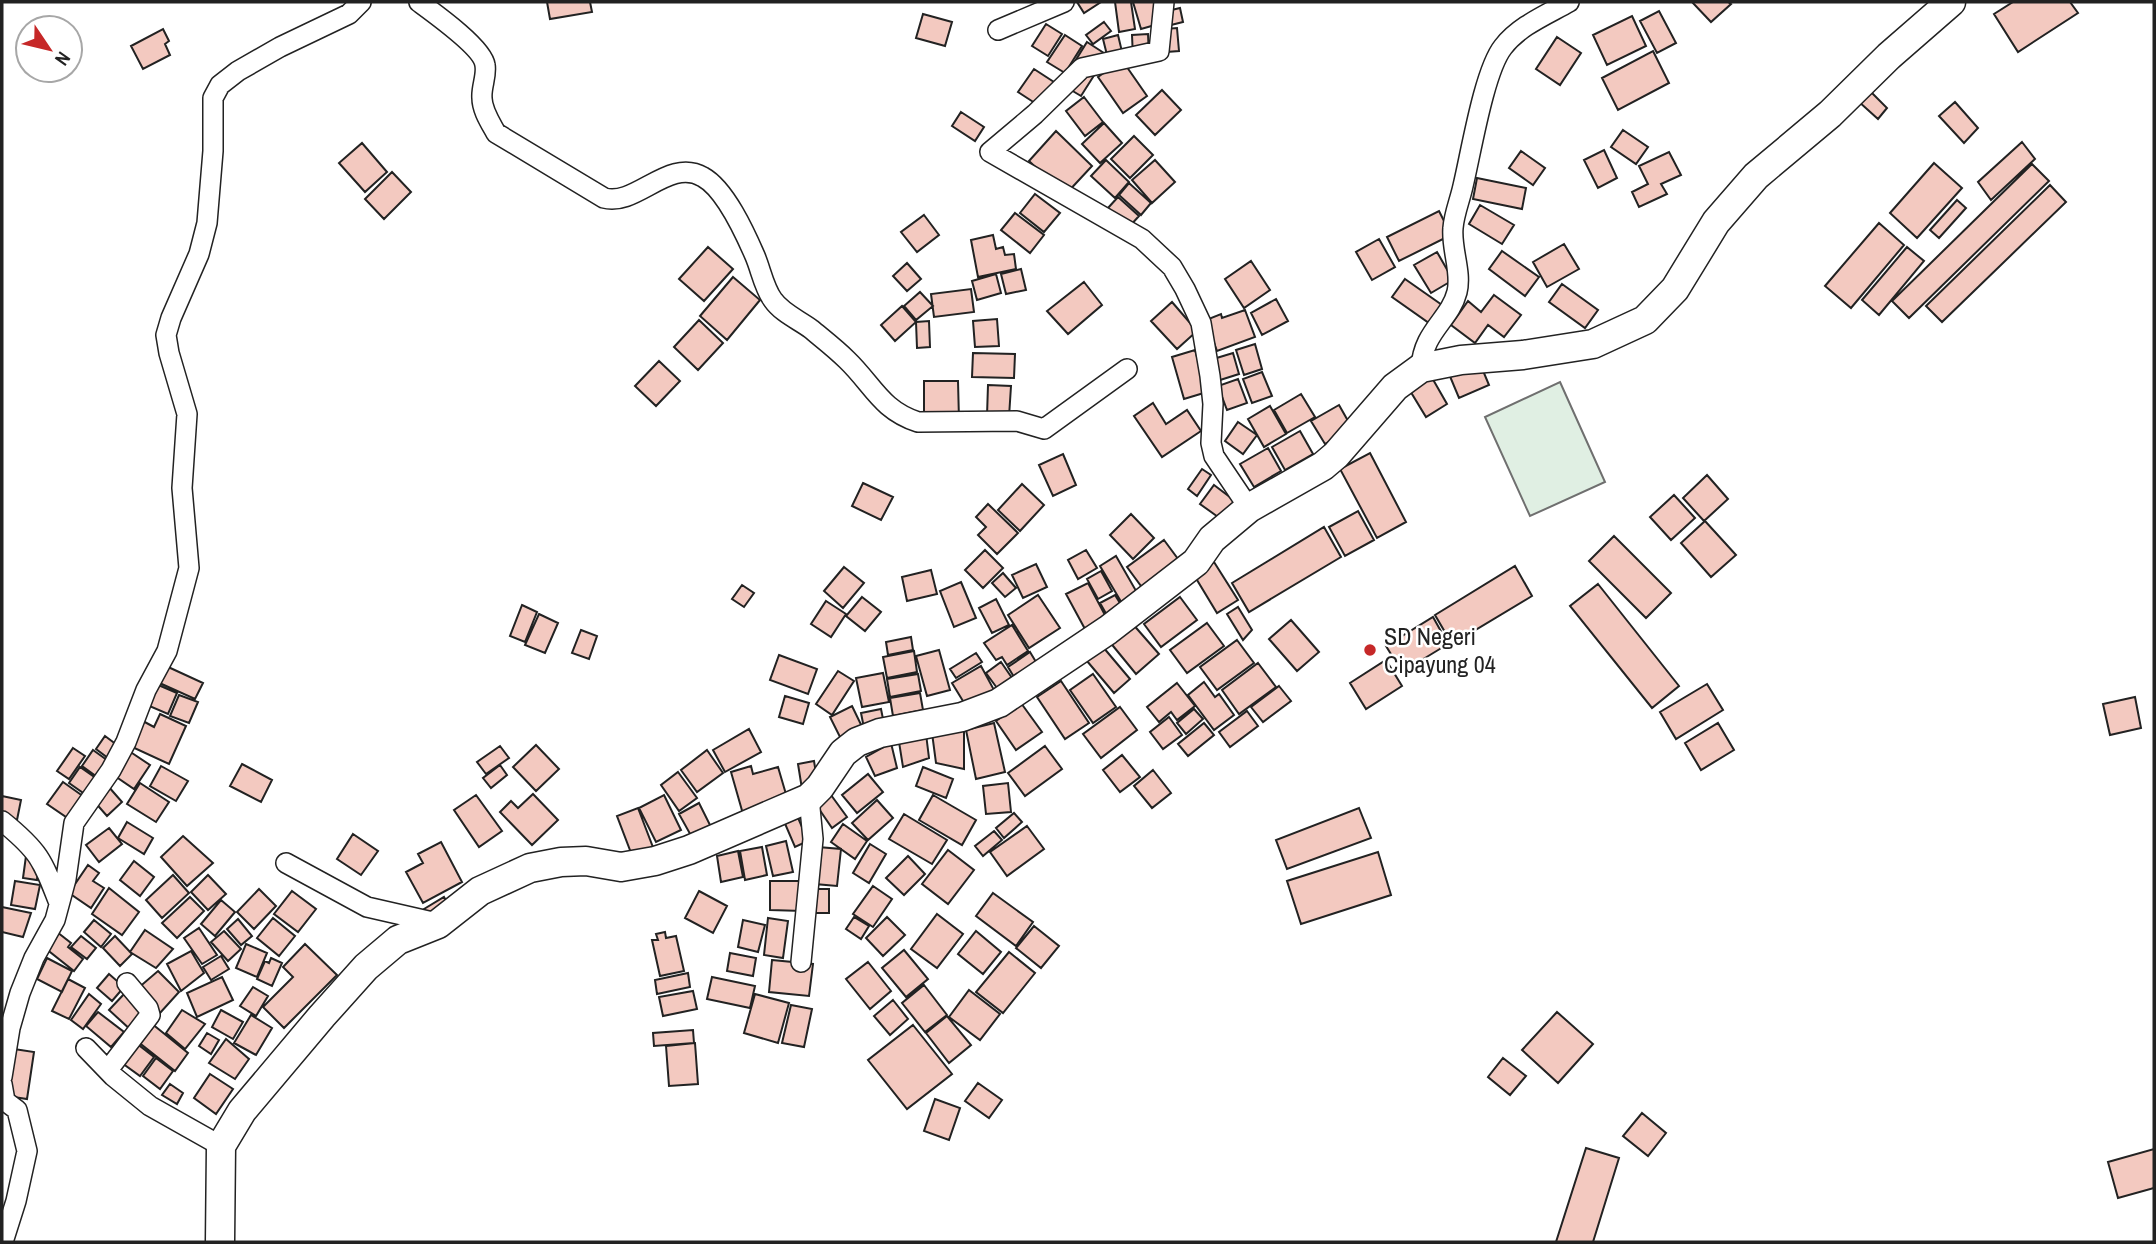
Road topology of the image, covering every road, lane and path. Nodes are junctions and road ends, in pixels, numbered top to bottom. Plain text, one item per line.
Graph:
1 (361, 2) edge
2 (419, 2) edge
3 (1064, 2) edge
4 (1164, 2) edge
5 (1569, 2) edge
6 (1951, 2) edge
7 (998, 30) dead end
8 (1421, 368) junction
9 (1127, 369) dead end
10 (1249, 508) junction
11 (808, 798) junction
12 (2, 821) edge
13 (286, 863) dead end
14 (59, 903) junction
15 (438, 924) junction
16 (801, 962) dead end
17 (127, 983) dead end
18 (86, 1048) dead end
19 (108, 1070) junction
20 (2, 1077) edge
21 (2, 1084) edge
22 (221, 1146) junction
23 (3, 1242) edge
24 (220, 1242) edge

1 - 14 street
2 - 9 street
3 - 7 street
4 - 10 street
5 - 8 street
6 - 8 street
8 - 10 street
10 - 11 street
11 - 15 street
11 - 16 street
12 - 14 street
13 - 15 street
14 - 20 street
15 - 22 street
17 - 19 street
18 - 19 street
19 - 22 street
21 - 23 street
22 - 24 street

